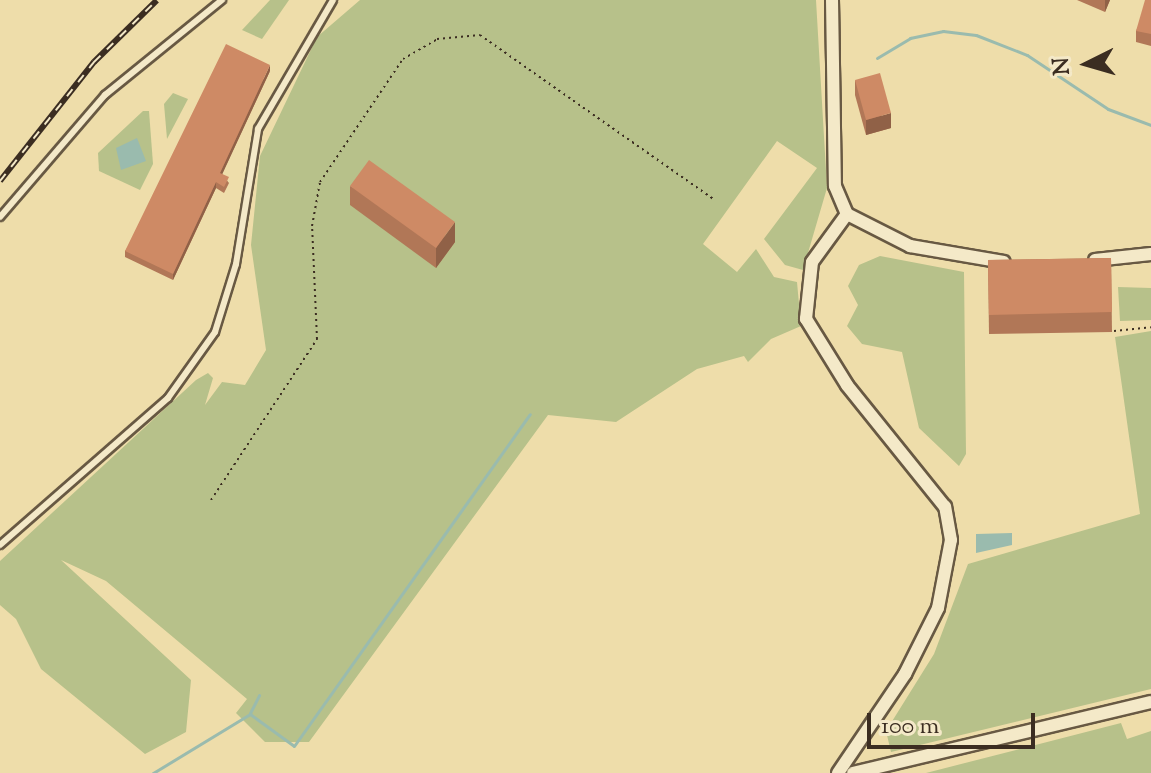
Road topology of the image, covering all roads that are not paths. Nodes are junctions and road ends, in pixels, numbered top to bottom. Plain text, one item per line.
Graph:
1 (222, 0) edge
2 (333, 0) edge
3 (832, 0) edge
4 (847, 214) junction
5 (0, 217) edge
6 (1151, 254) edge
7 (1080, 261) edge
8 (1016, 263) edge
9 (0, 545) edge
10 (1151, 702) edge
11 (838, 773) edge
12 (853, 773) edge

1 - 5 lane
2 - 9 lane
3 - 4 street
4 - 8 street
4 - 11 street
6 - 7 street
10 - 12 street

